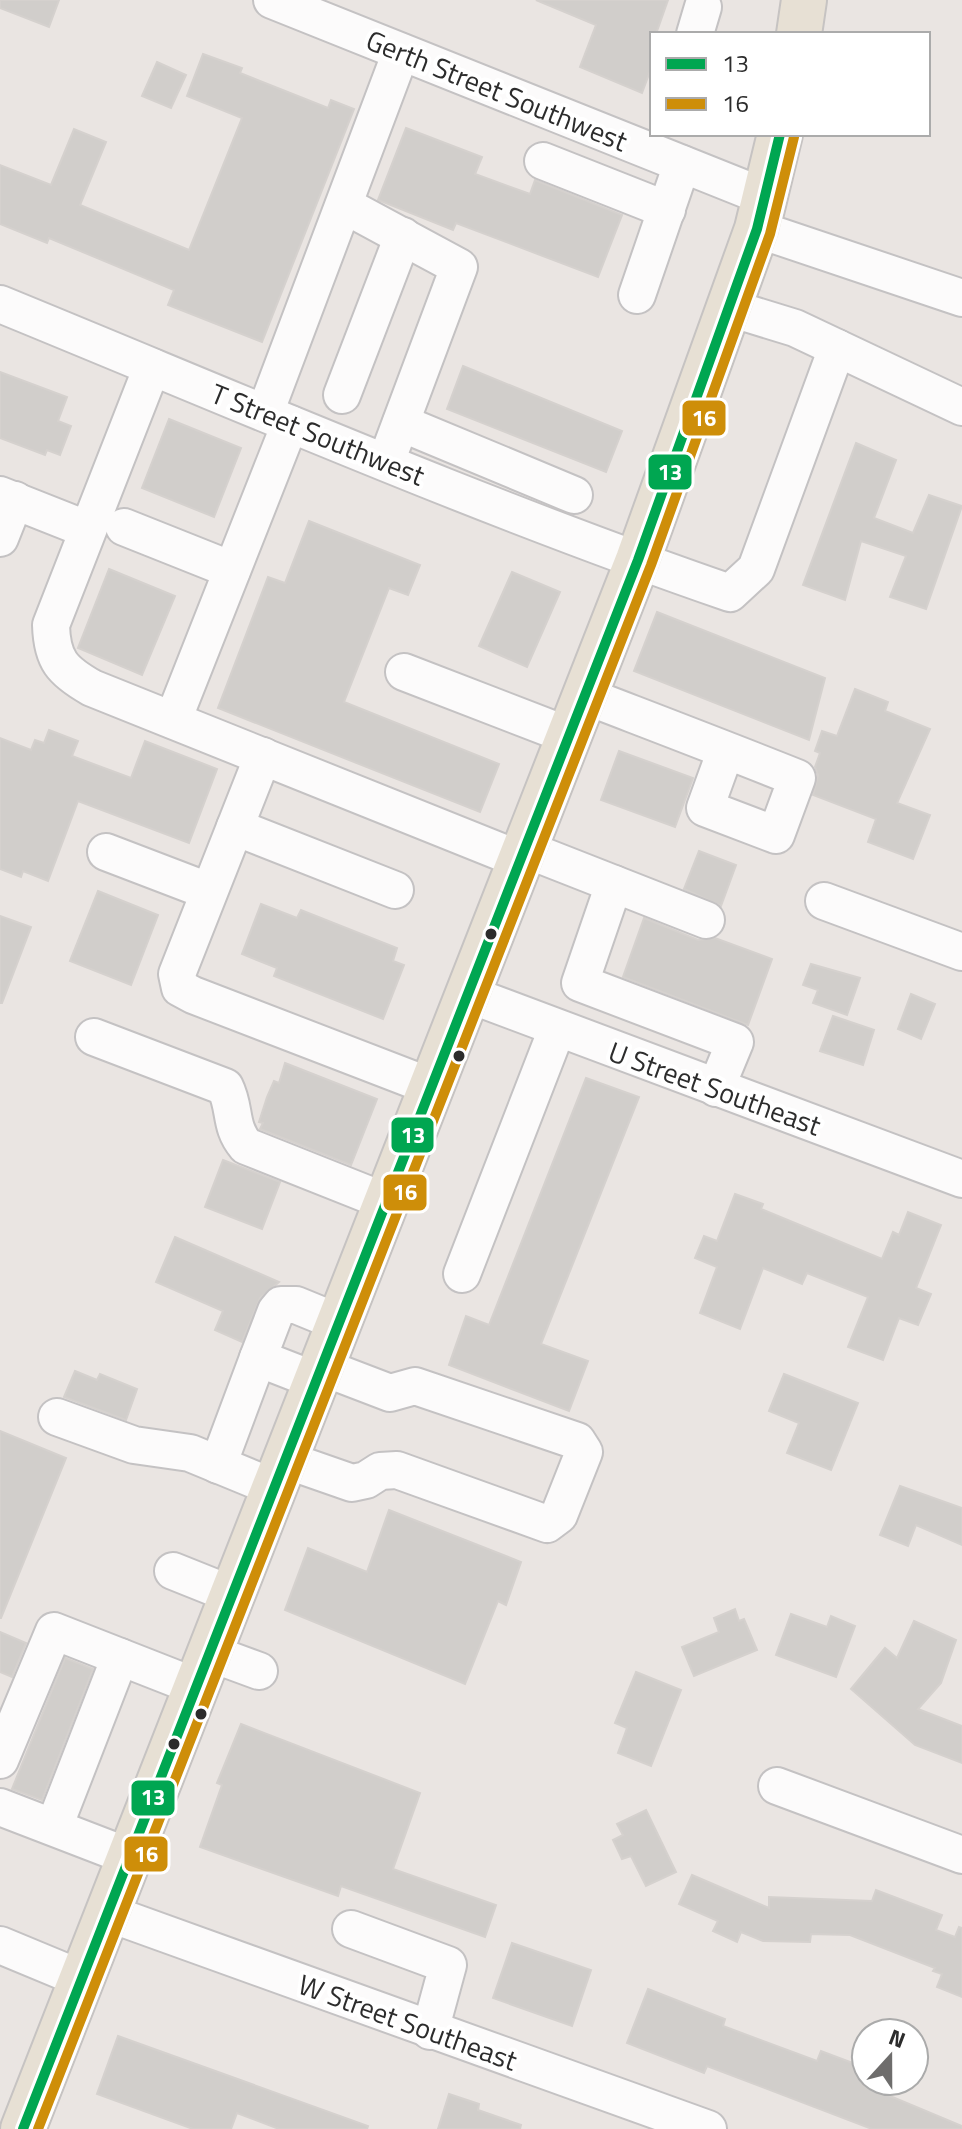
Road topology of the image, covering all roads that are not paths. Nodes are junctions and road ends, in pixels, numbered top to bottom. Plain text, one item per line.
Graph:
1 (272, 0) edge
2 (804, 0) edge
3 (799, 32) edge
4 (401, 52) junction
5 (780, 136) edge
6 (669, 151) edge
7 (543, 161) dead end
8 (344, 205) junction
9 (667, 210) junction
10 (761, 213) junction
11 (403, 236) junction
12 (637, 295) dead end
13 (962, 298) edge
14 (0, 304) edge
15 (730, 308) junction
16 (837, 348) junction
17 (152, 367) junction
18 (342, 395) dead end
19 (962, 407) edge
20 (277, 418) junction
21 (401, 423) junction
22 (386, 462) junction
23 (574, 495) dead end
24 (7, 498) edge
25 (124, 527) dead end
26 (86, 529) junction
27 (0, 538) edge
28 (638, 560) junction
29 (232, 570) junction
30 (404, 672) dead end
31 (586, 696) junction
32 (173, 720) junction
33 (570, 736) junction
34 (726, 750) junction
35 (263, 756) junction
36 (235, 827) junction
37 (106, 852) dead end
38 (523, 855) junction
39 (614, 884) junction
40 (395, 890) dead end
41 (208, 891) junction
42 (824, 901) dead end
43 (706, 920) dead end
44 (962, 952) edge
45 (468, 994) junction
46 (636, 1004) junction
47 (557, 1029) junction
48 (94, 1037) dead end
49 (618, 1052) junction
50 (432, 1087) junction
51 (716, 1088) junction
52 (962, 1179) edge
53 (387, 1202) junction
54 (462, 1274) dead end
55 (340, 1323) junction
56 (258, 1358) junction
57 (320, 1374) junction
58 (57, 1417) dead end
59 (218, 1465) junction
60 (281, 1474) junction
61 (173, 1571) dead end
62 (233, 1595) junction
63 (120, 1657) junction
64 (204, 1670) junction
65 (259, 1671) dead end
66 (0, 1760) edge
67 (777, 1786) dead end
68 (0, 1807) edge
69 (54, 1827) junction
70 (962, 1855) edge
71 (130, 1857) junction
72 (108, 1913) junction
73 (351, 1929) dead end
74 (0, 1945) edge
75 (82, 1979) junction
76 (430, 2031) junction
77 (23, 2129) edge
78 (708, 2129) edge

1 - 4 street, Gerth Street Southwest
2 - 3 main road
4 - 6 street, Gerth Street Southwest
4 - 8 street
5 - 10 main road
6 - 9 street
6 - 10 street, Gerth Street Southwest
7 - 9 street
8 - 11 street
8 - 20 street
9 - 12 street
10 - 13 street, Gerth Street Southwest
10 - 15 main road
11 - 18 street
11 - 21 street
14 - 17 street, T Street Southwest
15 - 16 street
15 - 28 main road
16 - 19 street
16 - 28 street, T Street Southwest
17 - 20 street, T Street Southwest
17 - 26 street
20 - 22 street, T Street Southwest
20 - 29 street
21 - 22 street
21 - 23 street
22 - 28 street, T Street Southwest
24 - 26 street
24 - 27 street
25 - 29 street
26 - 32 street
28 - 31 main road
29 - 32 street
30 - 33 street
31 - 33 main road
31 - 34 street
32 - 35 street
33 - 38 main road
34 - 34 street
35 - 36 street
35 - 38 street
36 - 40 street
36 - 41 street
37 - 41 street
38 - 39 street
38 - 45 main road
39 - 43 street
39 - 46 street
41 - 50 street
42 - 44 street
45 - 47 street, U Street Southeast
45 - 50 main road
46 - 49 street
46 - 51 street
47 - 49 street, U Street Southeast
47 - 54 street
48 - 53 street
49 - 51 street, U Street Southeast
50 - 53 main road
51 - 52 street, U Street Southeast
53 - 55 main road
55 - 56 street
55 - 57 main road
56 - 57 street
56 - 59 street
57 - 60 main road
57 - 60 street
58 - 59 street
59 - 60 street
60 - 62 main road
61 - 62 street
62 - 64 main road
63 - 64 street
63 - 66 street
63 - 69 street
64 - 65 street
64 - 71 main road
67 - 70 street
68 - 69 street
69 - 71 street
71 - 72 main road
72 - 75 main road
72 - 76 street, W Street Southeast
73 - 76 street
74 - 75 street
75 - 77 main road
76 - 78 street, W Street Southeast

